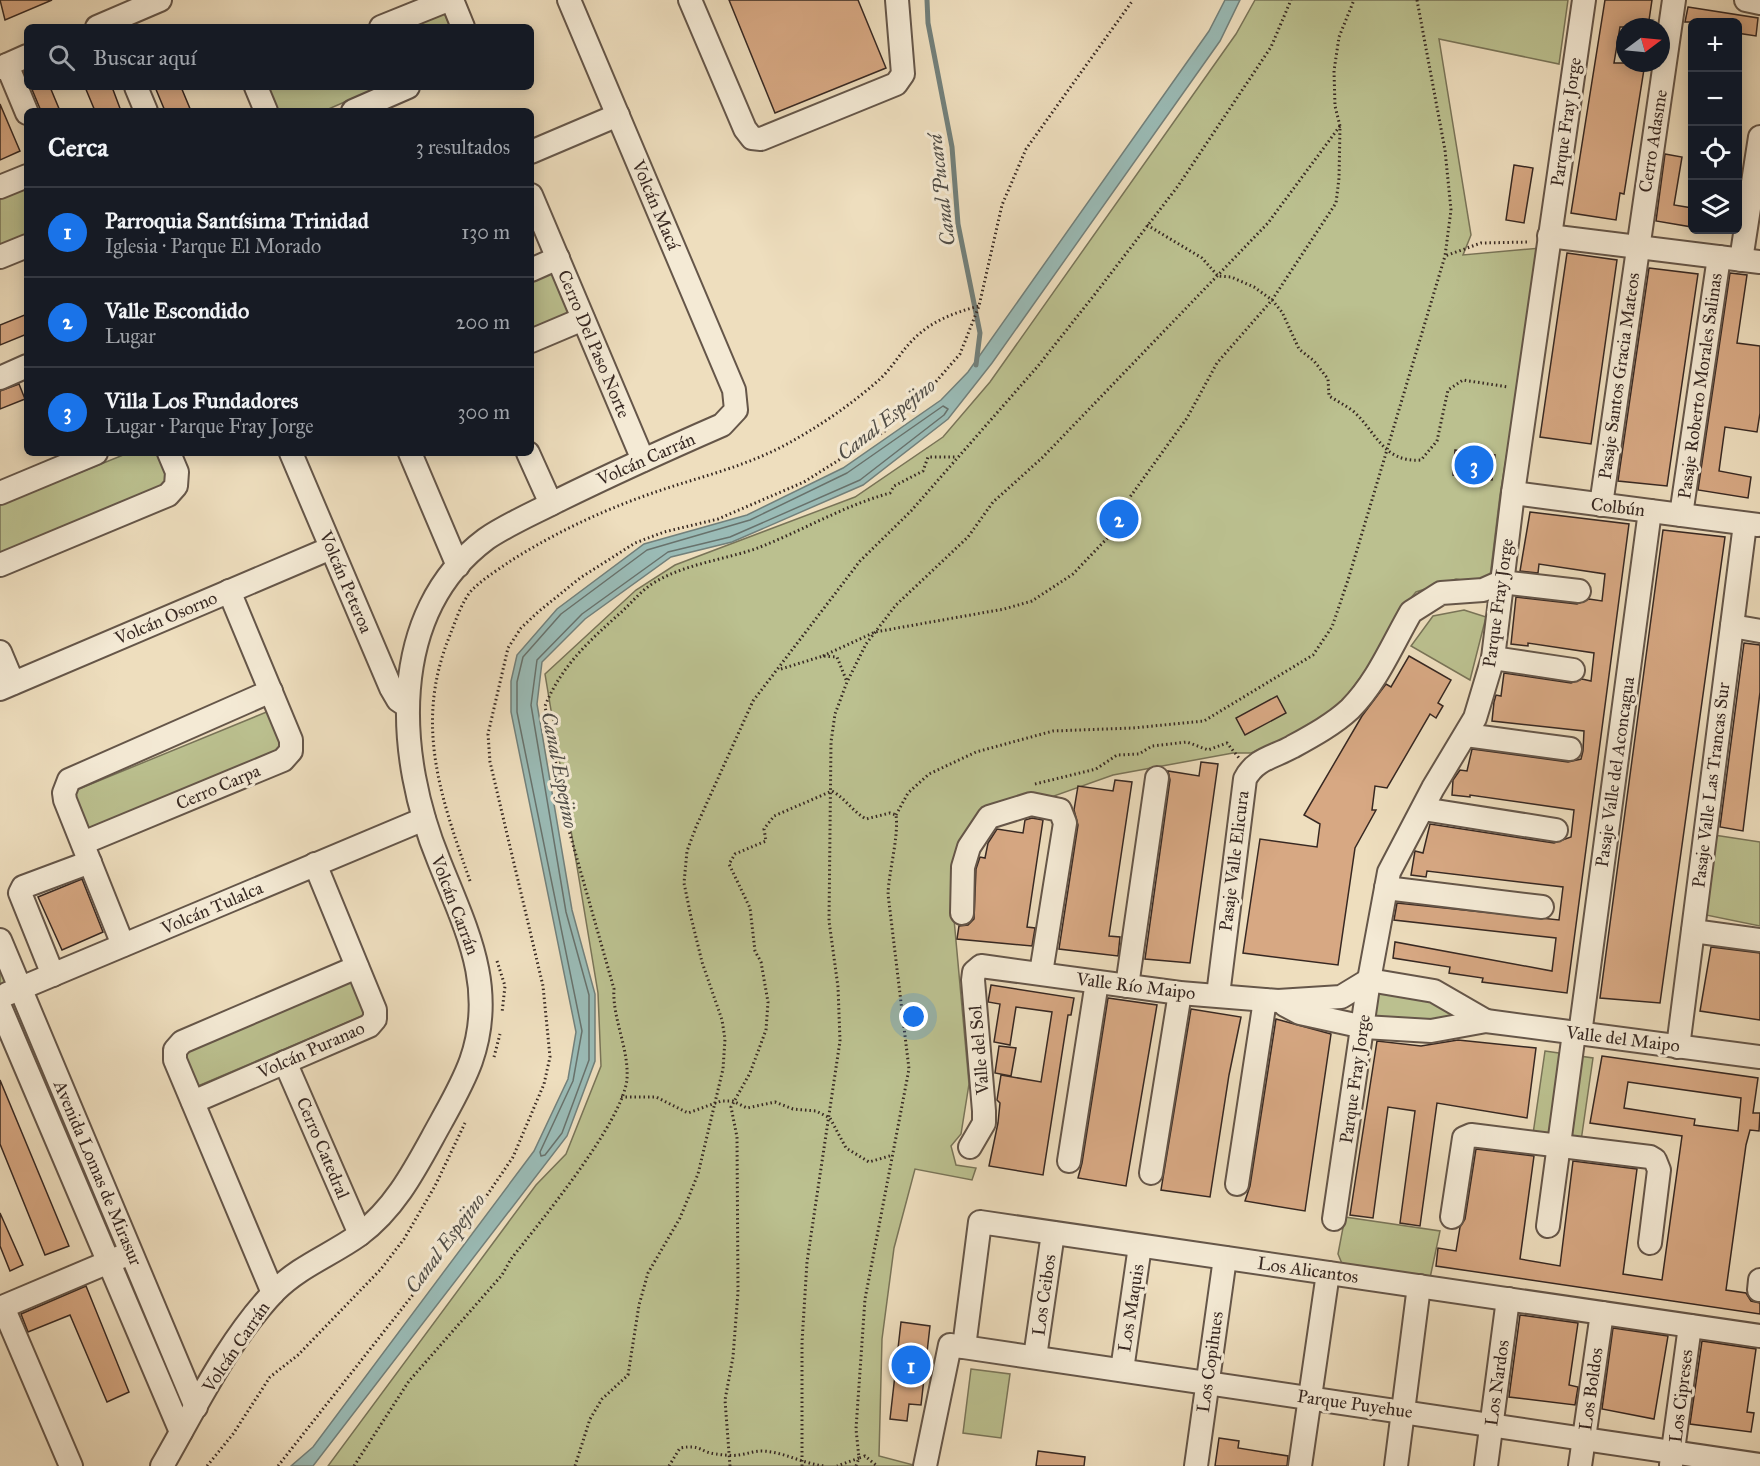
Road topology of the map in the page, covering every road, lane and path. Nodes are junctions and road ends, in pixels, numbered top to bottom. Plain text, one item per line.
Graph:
1 (160, 0) edge
2 (450, 0) edge
3 (569, 0) edge
4 (690, 0) edge
5 (897, 0) edge
6 (1133, 0) edge
7 (1291, 0) edge
8 (1354, 0) edge
9 (1417, 0) edge
10 (1584, 0) edge
11 (1674, 0) edge
12 (1746, 0) edge
13 (1760, 3) edge
14 (107, 24) edge
15 (389, 24) edge
16 (462, 24) edge
17 (11, 63) edge
18 (137, 90) edge
19 (257, 90) edge
20 (401, 90) edge
21 (25, 108) edge
22 (145, 108) edge
23 (265, 108) edge
24 (360, 108) edge
25 (618, 115) junction
26 (1340, 126) junction
27 (1760, 137) edge
28 (534, 151) edge
29 (24, 177) edge
30 (0, 187) edge
31 (534, 202) edge
32 (1147, 225) junction
33 (1548, 239) junction
34 (24, 247) edge
35 (1636, 247) junction
36 (1445, 256) junction
37 (0, 257) edge
38 (558, 258) junction
39 (1740, 259) edge
40 (534, 269) edge
41 (1218, 276) junction
42 (1272, 300) junction
43 (979, 306) junction
44 (584, 318) junction
45 (534, 340) edge
46 (24, 367) edge
47 (0, 378) edge
48 (1527, 390) junction
49 (736, 410) joint
50 (1388, 448) junction
51 (89, 456) edge
52 (170, 456) edge
53 (292, 456) edge
54 (411, 456) edge
55 (529, 456) edge
56 (957, 457) junction
57 (644, 460) junction
58 (0, 493) edge
59 (1513, 493) junction
60 (551, 504) junction
61 (1601, 505) junction
62 (1650, 511) junction
63 (1681, 515) junction
64 (1752, 524) edge
65 (331, 548) junction
66 (0, 565) edge
67 (458, 566) junction
68 (1501, 582) junction
69 (229, 591) junction
70 (1579, 591) dead end
71 (1732, 626) junction
72 (1760, 631) edge
73 (875, 632) junction
74 (0, 652) edge
75 (823, 656) junction
76 (1494, 658) junction
77 (779, 670) junction
78 (1573, 670) dead end
79 (847, 682) junction
80 (6, 686) edge
81 (271, 691) junction
82 (407, 706) junction
83 (1466, 735) junction
84 (1570, 749) dead end
85 (1249, 771) junction
86 (1157, 778) dead end
87 (1026, 786) dead end
88 (832, 791) junction
89 (1423, 809) junction
90 (896, 815) junction
91 (424, 819) junction
92 (1556, 830) dead end
93 (87, 853) junction
94 (315, 864) junction
95 (473, 888) dead end
96 (1386, 888) junction
97 (1542, 907) dead end
98 (962, 913) dead end
99 (1693, 931) junction
100 (0, 940) edge
101 (1760, 940) edge
102 (123, 945) junction
103 (496, 956) dead end
104 (995, 966) joint
105 (357, 967) junction
106 (1041, 973) junction
107 (53, 975) junction
108 (1369, 980) junction
109 (1097, 982) junction
110 (1127, 986) junction
111 (10, 993) edge
112 (1180, 993) junction
113 (1218, 995) junction
114 (1272, 1000) junction
115 (0, 1007) edge
116 (501, 1021) dead end
117 (1486, 1021) junction
118 (1364, 1027) junction
119 (500, 1033) dead end
120 (1577, 1033) junction
121 (1678, 1047) junction
122 (1760, 1057) edge
123 (285, 1062) junction
124 (492, 1063) dead end
125 (621, 1097) junction
126 (733, 1101) junction
127 (193, 1102) junction
128 (713, 1104) junction
129 (468, 1118) dead end
130 (830, 1118) junction
131 (1559, 1146) junction
132 (970, 1147) dead end
133 (893, 1155) junction
134 (1069, 1161) dead end
135 (1151, 1173) dead end
136 (1237, 1184) dead end
137 (1452, 1217) dead end
138 (1334, 1219) dead end
139 (1548, 1226) dead end
140 (1053, 1233) junction
141 (360, 1234) junction
142 (1650, 1243) dead end
143 (1140, 1246) junction
144 (131, 1253) junction
145 (1225, 1258) junction
146 (109, 1262) junction
147 (1328, 1273) junction
148 (1419, 1286) junction
149 (273, 1293) junction
150 (1508, 1299) junction
151 (1, 1307) edge
152 (1602, 1313) junction
153 (1690, 1326) junction
154 (1760, 1336) edge
155 (957, 1346) junction
156 (1035, 1357) junction
157 (1122, 1370) junction
158 (1208, 1383) junction
159 (1310, 1398) junction
160 (196, 1407) junction
161 (1404, 1412) junction
162 (1492, 1425) junction
163 (181, 1432) junction
164 (1584, 1438) junction
165 (728, 1453) junction
166 (859, 1458) junction
167 (1672, 1459) edge
168 (802, 1461) junction
169 (1760, 1465) edge
170 (71, 1466) edge
171 (162, 1466) edge
172 (207, 1466) edge
173 (278, 1466) edge
174 (354, 1466) edge
175 (575, 1466) edge
176 (669, 1466) edge
177 (730, 1466) edge
178 (802, 1466) edge
179 (825, 1466) edge
180 (837, 1466) edge
181 (856, 1466) edge
182 (877, 1466) edge
183 (925, 1466) edge
184 (1196, 1466) edge
185 (1300, 1466) edge
186 (1396, 1466) edge
187 (1486, 1466) edge
188 (1580, 1466) edge

1 - 14 street
2 - 15 street
2 - 16 street
3 - 25 street, Volcán Macá
4 - 5 street
6 - 43 path
7 - 32 path
8 - 26 path
9 - 36 path
10 - 33 street, Parque Fray Jorge
11 - 35 street, Cerro Adasme
12 - 13 street
17 - 21 street
18 - 22 street
19 - 23 street
20 - 24 street
25 - 28 street
25 - 49 street, Volcán Macá
26 - 41 path
26 - 42 path
27 - 39 street, Pasaje Roberto Morales Salinas
29 - 30 street
31 - 38 street, Cerro Del Paso Norte
32 - 41 path
32 - 56 path
33 - 35 street
33 - 36 path
33 - 48 street, Parque Fray Jorge
34 - 37 street
35 - 39 street
35 - 61 street, Pasaje Santos Gracia Mateos
36 - 50 path
38 - 40 street
38 - 44 street, Cerro Del Paso Norte
39 - 63 street, Pasaje Roberto Morales Salinas
41 - 42 path
41 - 73 path
42 - 50 path
42 - 73 path
43 - 95 path
43 - 173 path
44 - 45 street
44 - 57 street, Cerro Del Paso Norte
46 - 47 street
48 - 50 path
48 - 59 street, Parque Fray Jorge
49 - 57 street, Volcán Carrán
50 - 90 path
51 - 58 street
52 - 66 street
53 - 65 street, Volcán Peteroa
54 - 67 street
55 - 60 street
56 - 77 path
56 - 125 path
57 - 60 street, Volcán Carrán
59 - 61 street, Colbún
59 - 68 street, Parque Fray Jorge
60 - 67 street, Volcán Carrán
61 - 62 street, Colbún
62 - 63 street, Colbún
62 - 120 street, Pasaje Valle del Aconcagua
63 - 64 street, Colbún
64 - 71 street, Pasaje Valle Las Trancas Sur
65 - 69 street, Volcán Osorno
65 - 82 street, Volcán Peteroa
67 - 82 street, Volcán Carrán
68 - 70 street
68 - 76 street, Parque Fray Jorge
68 - 85 street, Pasaje Valle Elicura
69 - 80 street, Volcán Osorno
69 - 81 street, Cerro Carpa
71 - 72 street
71 - 99 street, Pasaje Valle Las Trancas Sur
73 - 75 path
73 - 79 path
74 - 80 street
75 - 77 path
75 - 79 path
76 - 78 street
76 - 83 street, Parque Fray Jorge
77 - 128 path
79 - 88 path
81 - 93 street, Cerro Carpa
81 - 93 street
82 - 91 street, Volcán Carrán
83 - 84 street
83 - 89 street, Parque Fray Jorge
85 - 87 path
85 - 113 street, Pasaje Valle Elicura
86 - 110 street
88 - 90 path
88 - 126 path
88 - 130 path
89 - 92 street
89 - 96 street, Parque Fray Jorge
90 - 133 path
91 - 94 street, Volcán Tulalca
91 - 141 street, Volcán Carrán
93 - 102 street
93 - 107 street
94 - 102 street, Volcán Tulalca
94 - 105 street, Volcán Puranao
96 - 97 street
96 - 108 street, Parque Fray Jorge
98 - 106 street
99 - 101 street
99 - 121 street, Pasaje Valle Las Trancas Sur
100 - 111 street, Avenida Lomas de Mirasur
102 - 107 street, Volcán Tulalca
103 - 116 path
104 - 106 street, Valle Río Maipo
104 - 132 street, Valle del Sol
105 - 123 street, Volcán Puranao
105 - 127 street
106 - 109 street, Valle Río Maipo
107 - 111 street, Volcán Tulalca
108 - 114 street, Valle Río Maipo
108 - 117 street, Valle del Maipo
108 - 118 street, Parque Fray Jorge
109 - 110 street, Valle Río Maipo
109 - 134 street
110 - 112 street, Valle Río Maipo
111 - 144 street, Avenida Lomas de Mirasur
112 - 113 street, Valle Río Maipo
112 - 135 street
113 - 114 street, Valle Río Maipo
114 - 118 street, Valle Río Maipo
114 - 136 street
115 - 146 street, Avenida Lomas de Mirasur
117 - 118 street, Valle del Maipo
117 - 120 street, Valle del Maipo
118 - 138 street, Parque Fray Jorge
119 - 124 path
120 - 121 street, Valle del Maipo
120 - 131 street, Pasaje Valle del Aconcagua
121 - 122 street, Valle del Maipo
123 - 127 street, Volcán Puranao
123 - 141 street, Cerro Catedral
125 - 128 path
125 - 174 path
126 - 128 path
126 - 130 path
126 - 165 path
127 - 149 street
128 - 175 path
129 - 172 path
130 - 133 path
130 - 168 path
131 - 137 street
131 - 139 street, Pasaje Valle del Aconcagua
131 - 142 street
133 - 166 path
140 - 143 street, Los Alicantos
140 - 155 street, Los Alicantos
140 - 156 street, Los Ceibos
141 - 149 street, Volcán Carrán
143 - 145 street, Los Alicantos
143 - 157 street, Los Maquis
144 - 146 street
144 - 160 street, Avenida Lomas de Mirasur
145 - 147 street, Los Alicantos
145 - 158 street, Los Copihues
146 - 151 street
146 - 163 street, Avenida Lomas de Mirasur
147 - 148 street, Los Alicantos
147 - 159 street
148 - 150 street, Los Alicantos
148 - 161 street
149 - 160 street, Volcán Carrán
150 - 152 street, Los Alicantos
150 - 162 street, Los Nardos
151 - 170 street
152 - 153 street, Los Alicantos
152 - 164 street, Los Boldos
153 - 154 street, Los Alicantos
153 - 167 street, Los Cipreses
155 - 156 street, Parque Puyehue
155 - 183 street
156 - 157 street, Parque Puyehue
157 - 158 street, Parque Puyehue
158 - 159 street, Parque Puyehue
158 - 184 street, Los Copihues
159 - 161 street, Parque Puyehue
159 - 185 street
160 - 163 street, Volcán Carrán
161 - 162 street, Parque Puyehue
161 - 186 street
162 - 164 street, Parque Puyehue
162 - 187 street, Los Nardos
163 - 171 street, Volcán Carrán
164 - 167 street, Parque Puyehue
164 - 188 street, Los Boldos
165 - 168 path
165 - 176 path
165 - 177 path
166 - 180 path
166 - 181 path
166 - 182 path
167 - 169 street, Parque Puyehue
168 - 178 path
168 - 179 path

